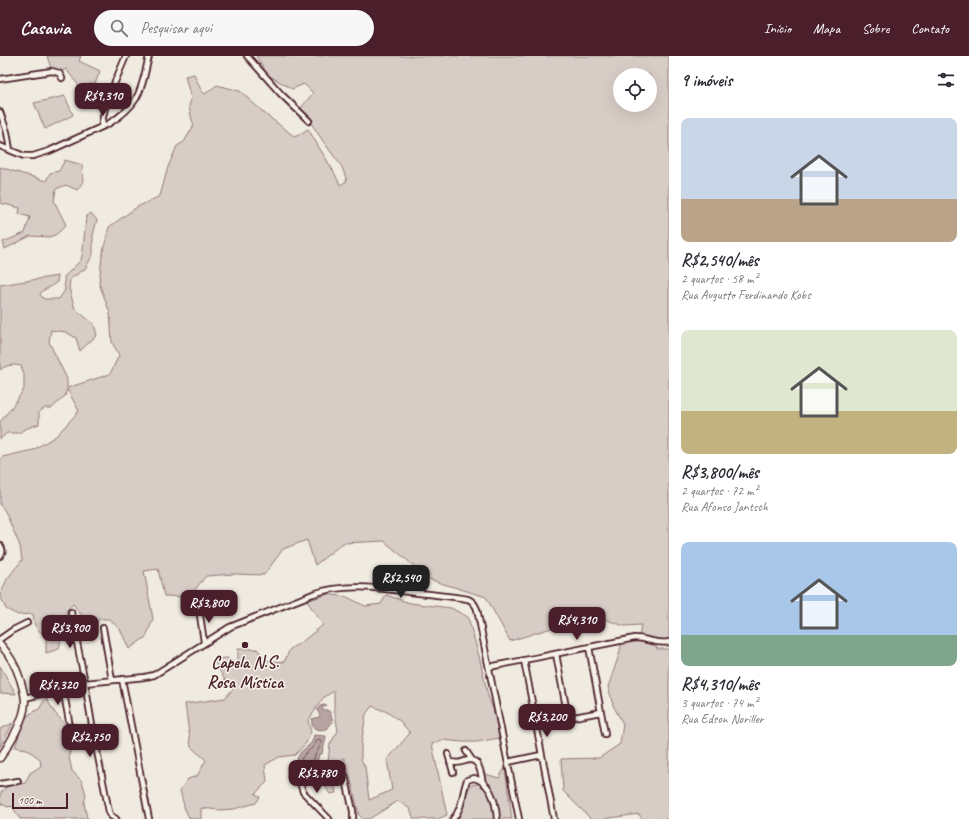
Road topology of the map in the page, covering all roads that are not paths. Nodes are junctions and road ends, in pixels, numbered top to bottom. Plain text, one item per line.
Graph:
1 (126, 56) edge
2 (149, 56) edge
3 (247, 56) edge
4 (62, 78) dead end
5 (0, 79) edge
6 (0, 112) edge
7 (309, 121) dead end
8 (101, 127) junction
9 (0, 146) edge
10 (10, 150) junction
11 (0, 545) edge
12 (0, 556) edge
13 (198, 609) dead end
14 (70, 612) dead end
15 (26, 623) dead end
16 (103, 628) dead end
17 (0, 639) edge
18 (204, 642) junction
19 (669, 642) edge
20 (0, 644) edge
21 (589, 647) junction
22 (556, 654) junction
23 (524, 660) junction
24 (489, 667) junction
25 (122, 679) junction
26 (112, 680) junction
27 (85, 683) junction
28 (63, 688) junction
29 (25, 698) junction
30 (601, 712) junction
31 (568, 718) junction
32 (69, 721) dead end
33 (536, 724) junction
34 (605, 734) dead end
35 (466, 751) dead end
36 (448, 754) dead end
37 (541, 755) junction
38 (0, 758) edge
39 (472, 760) junction
40 (450, 762) junction
41 (508, 762) junction
42 (299, 770) dead end
43 (453, 772) dead end
44 (345, 776) dead end
45 (18, 781) dead end
46 (482, 783) junction
47 (0, 784) edge
48 (116, 819) edge
49 (149, 819) edge
50 (329, 819) edge
51 (354, 819) edge
52 (453, 819) edge
53 (497, 819) edge
54 (519, 819) edge
55 (554, 819) edge

1 - 8 street
2 - 8 street
3 - 7 street
4 - 5 street
6 - 10 street
8 - 10 street
9 - 10 street
11 - 12 street
13 - 18 street
14 - 27 street
15 - 17 street
16 - 26 street
18 - 24 street
18 - 25 street
19 - 21 street
20 - 29 main road
21 - 22 street
21 - 30 street
22 - 23 street
22 - 31 street
23 - 24 street
23 - 33 street
24 - 41 street
25 - 26 street
25 - 49 street
26 - 27 street
27 - 28 street
27 - 48 street
28 - 29 street
28 - 32 street
29 - 38 main road
30 - 31 street
30 - 34 street
31 - 33 street
33 - 37 street
35 - 39 street
36 - 40 street
37 - 41 street
37 - 55 street
39 - 40 street
39 - 46 street
40 - 43 street
41 - 54 street
42 - 50 street
44 - 51 street
45 - 47 street
46 - 52 street
46 - 53 street

